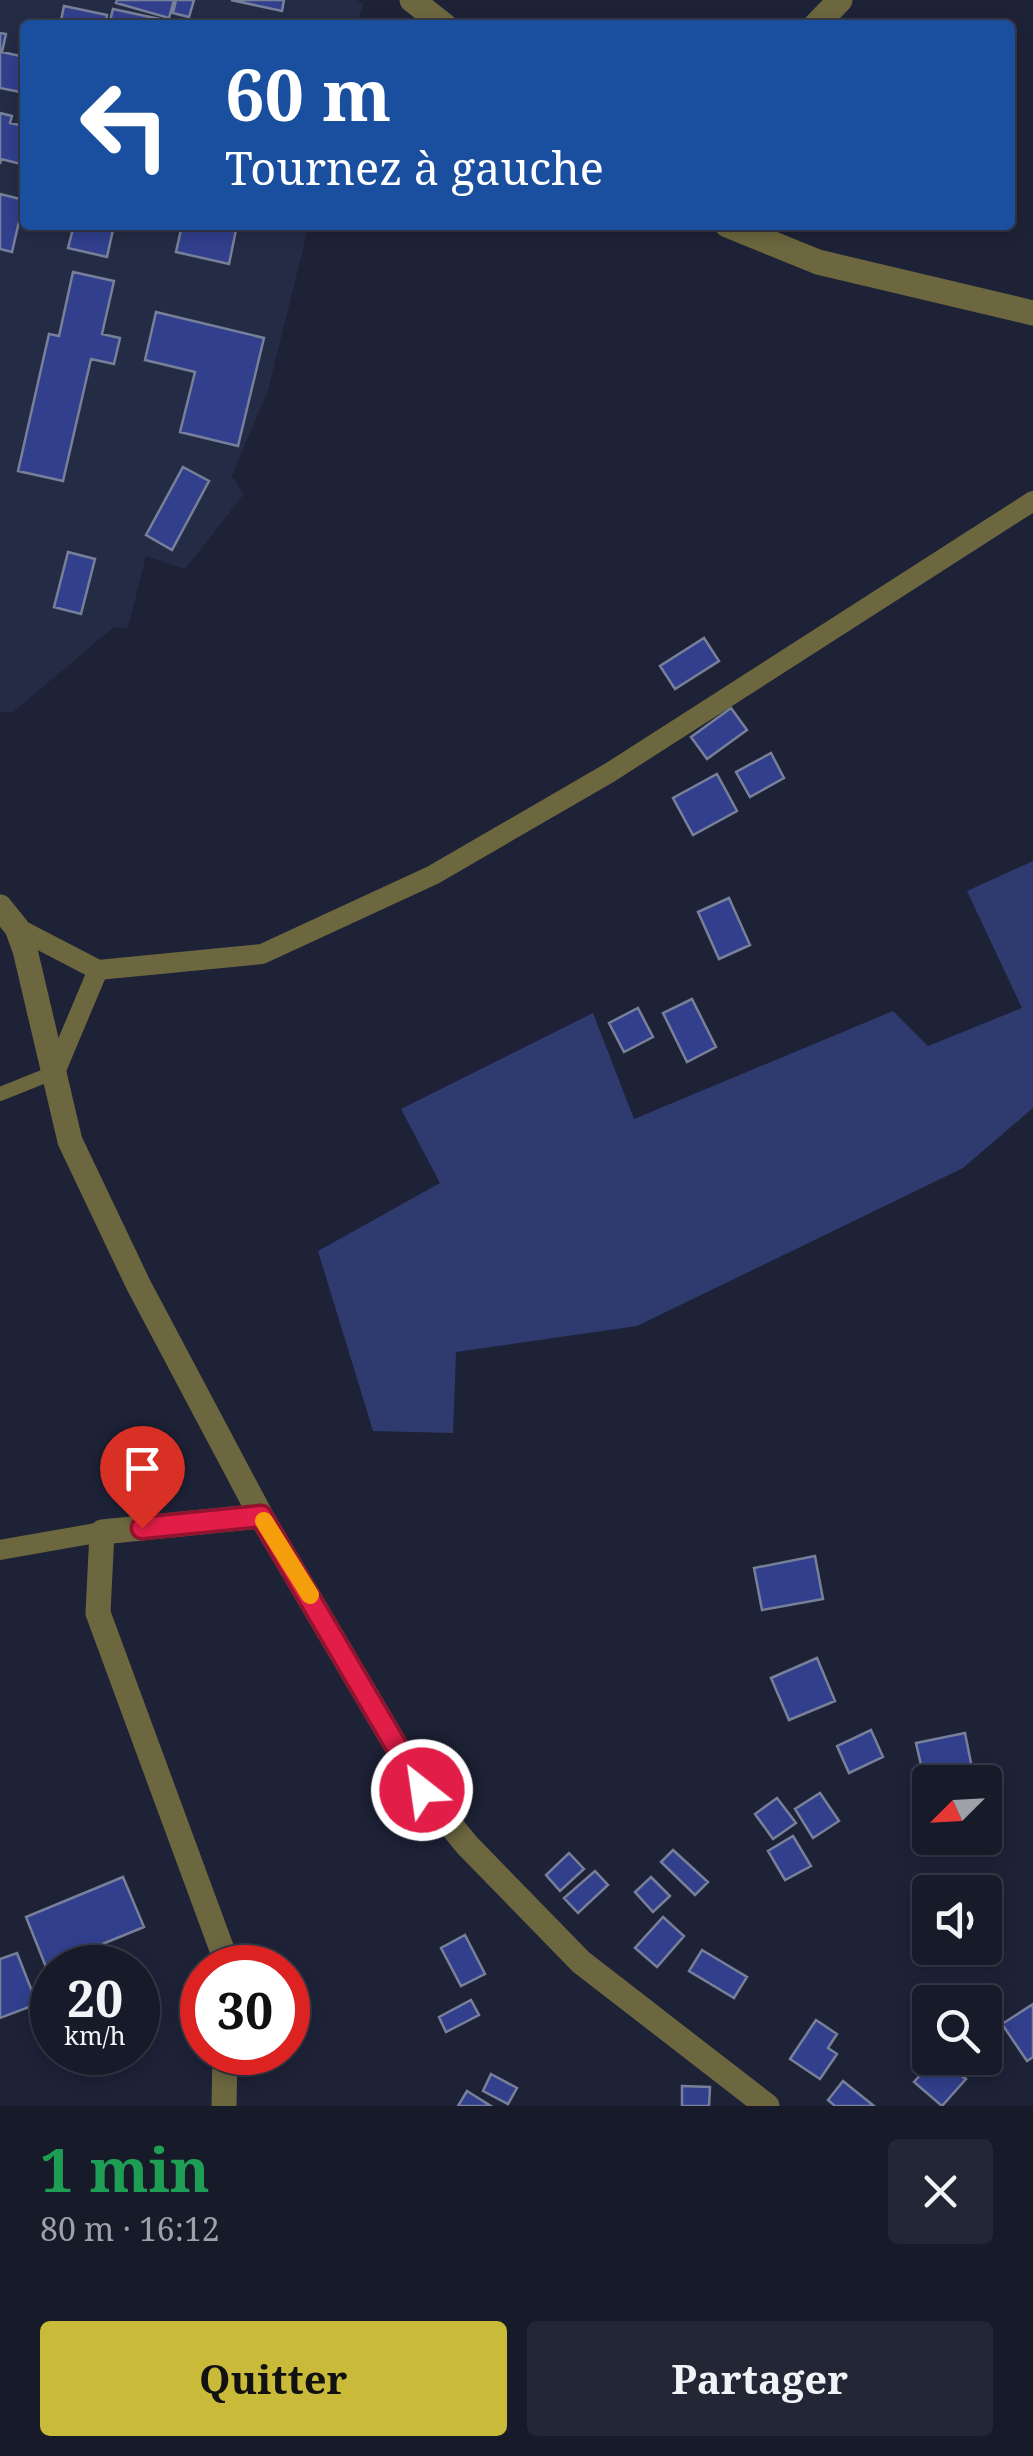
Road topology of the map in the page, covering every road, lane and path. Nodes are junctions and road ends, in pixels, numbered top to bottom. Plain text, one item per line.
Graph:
1 (412, 0) edge
2 (840, 0) edge
3 (438, 20) edge
4 (821, 20) edge
5 (739, 230) edge
6 (1033, 313) edge
7 (1033, 501) edge
8 (0, 907) edge
9 (17, 928) junction
10 (98, 970) junction
11 (55, 1072) junction
12 (0, 1094) edge
13 (261, 1516) junction
14 (102, 1532) junction
15 (0, 1550) edge
16 (220, 1945) edge
17 (225, 2075) edge
18 (224, 2106) edge
19 (767, 2106) edge

1 - 3 street
2 - 4 street
5 - 6 street
7 - 10 street
8 - 9 street
9 - 10 street
9 - 11 street
10 - 11 street
11 - 12 lane
11 - 13 street
13 - 14 street
13 - 19 street
14 - 15 street
14 - 16 street
17 - 18 street

